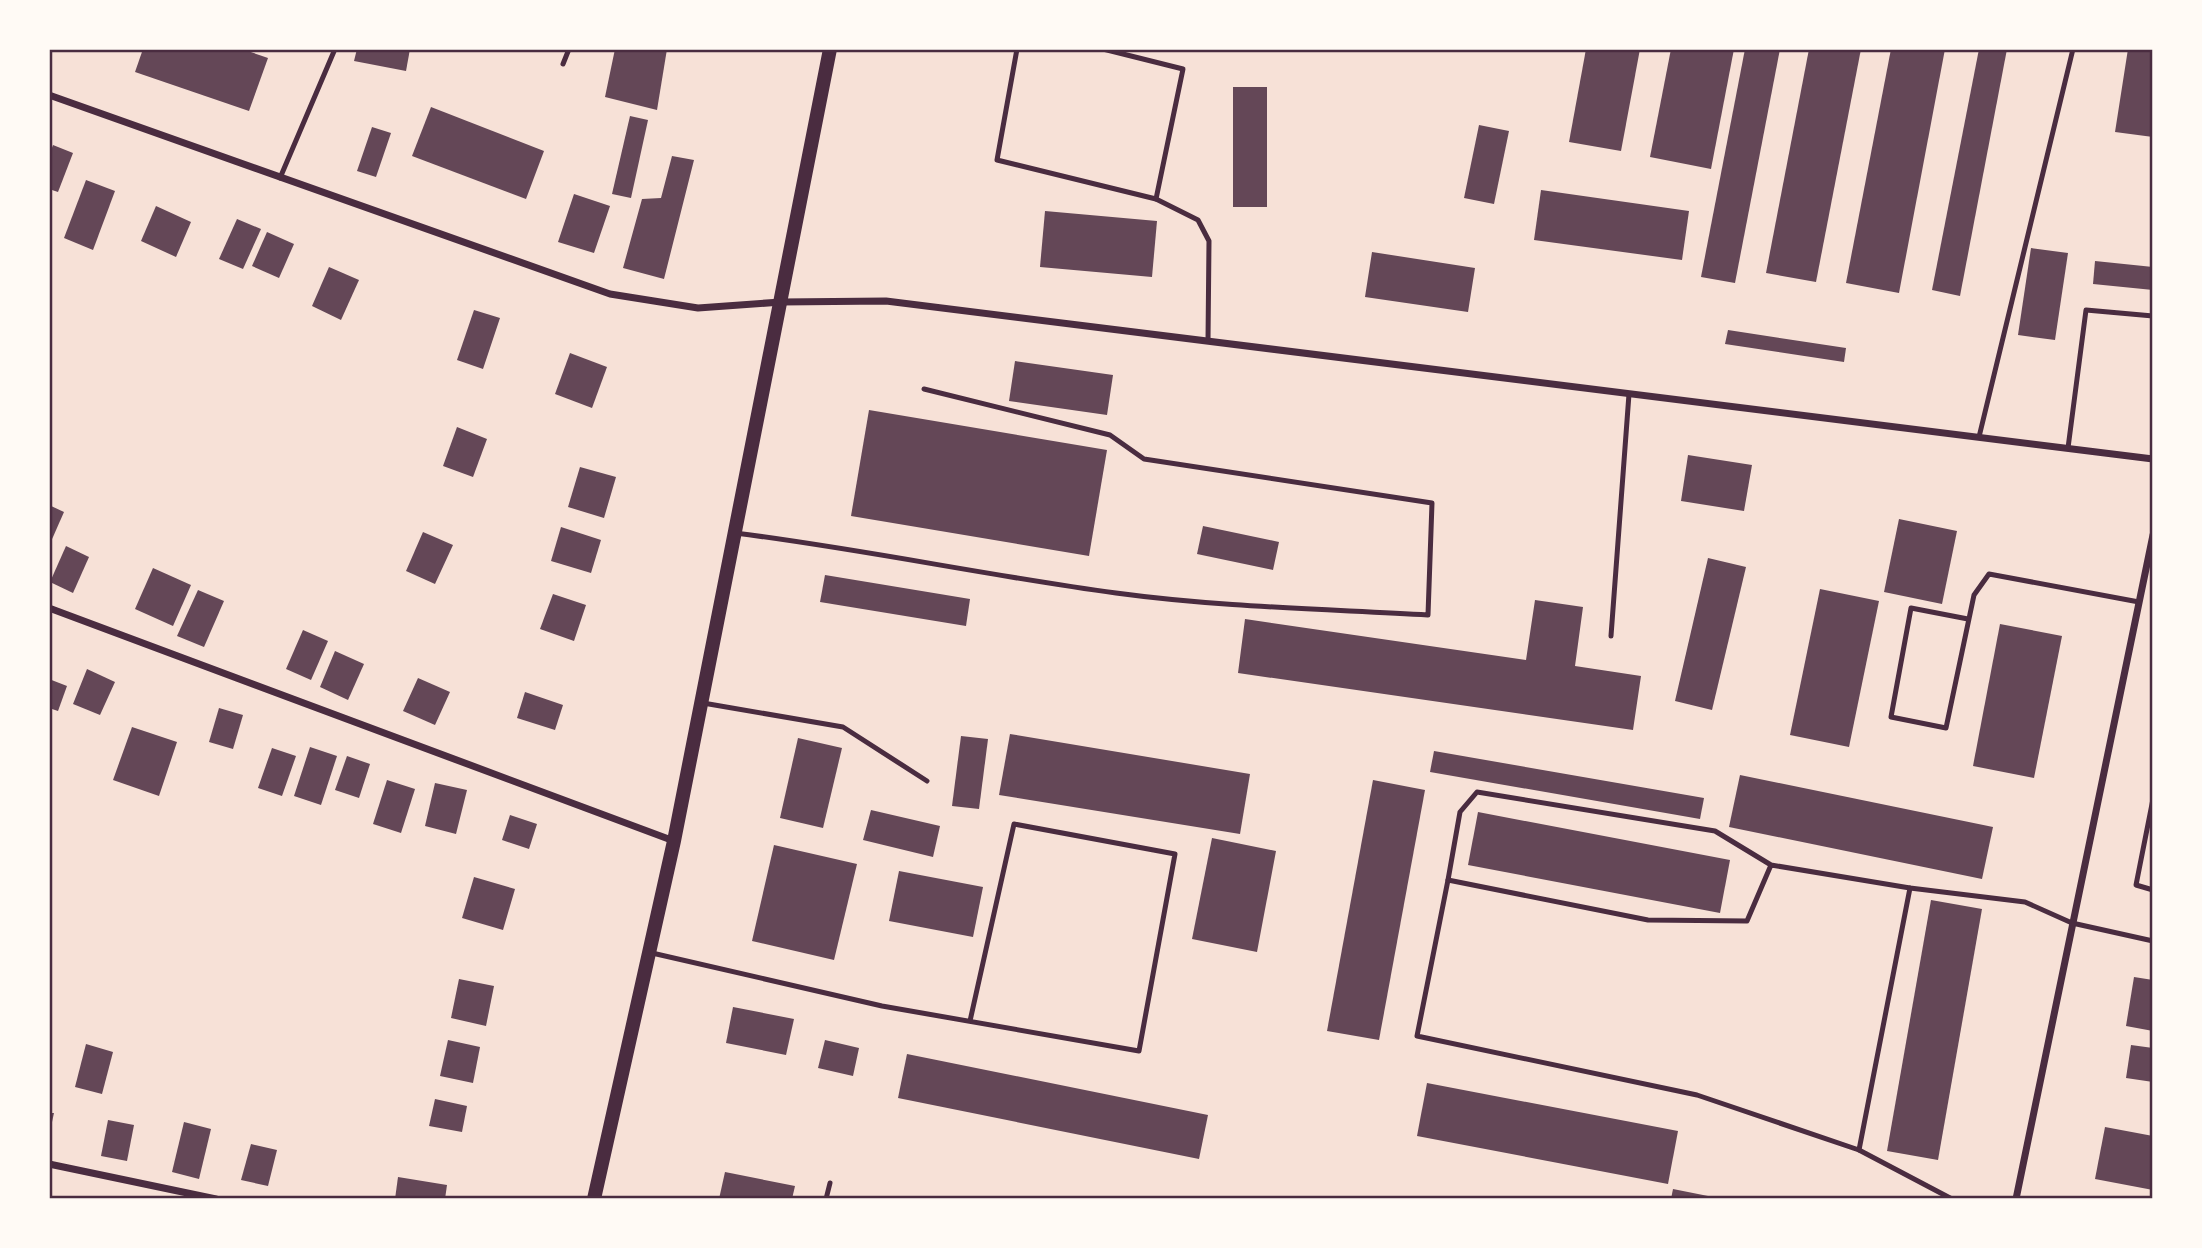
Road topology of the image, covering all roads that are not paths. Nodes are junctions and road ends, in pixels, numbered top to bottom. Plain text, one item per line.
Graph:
1 (335, 49) edge
2 (569, 49) edge
3 (830, 49) edge
4 (1017, 49) edge
5 (1103, 49) edge
6 (2073, 49) edge
7 (563, 64) dead end
8 (49, 95) edge
9 (281, 178) junction
10 (1156, 199) junction
11 (781, 302) junction
12 (2153, 317) edge
13 (1208, 341) junction
14 (924, 390) dead end
15 (1629, 394) junction
16 (1979, 437) junction
17 (2068, 448) junction
18 (2153, 459) edge
19 (735, 533) junction
20 (2153, 535) edge
21 (2139, 602) junction
22 (49, 608) edge
23 (1968, 619) junction
24 (1611, 636) dead end
25 (701, 703) junction
26 (927, 781) dead end
27 (2153, 799) edge
28 (674, 841) junction
29 (1772, 865) junction
30 (1448, 880) junction
31 (1910, 888) junction
32 (2153, 890) edge
33 (2071, 923) junction
34 (2153, 941) edge
35 (649, 952) junction
36 (970, 1021) junction
37 (1858, 1150) junction
38 (49, 1164) edge
39 (830, 1183) dead end
40 (216, 1199) edge
41 (594, 1199) edge
42 (826, 1199) edge
43 (1952, 1199) edge
44 (2016, 1199) edge

1 - 9 lane
2 - 7 lane
3 - 11 main road
4 - 10 lane
5 - 10 lane
6 - 16 lane
8 - 9 street
9 - 11 street
10 - 13 lane
11 - 13 street
11 - 19 main road
12 - 17 lane
13 - 15 street
14 - 19 lane
15 - 16 street
15 - 24 lane
16 - 17 street
17 - 18 street
19 - 25 main road
20 - 21 street
21 - 23 lane
21 - 33 street
22 - 28 street
23 - 23 lane
25 - 26 lane
25 - 28 main road
27 - 32 lane
28 - 35 main road
29 - 30 lane
29 - 30 lane
29 - 31 lane
30 - 37 lane
31 - 33 lane
31 - 37 lane
33 - 34 lane
33 - 44 street
35 - 36 lane
35 - 41 main road
36 - 36 lane
37 - 43 lane
38 - 40 street
39 - 42 lane

